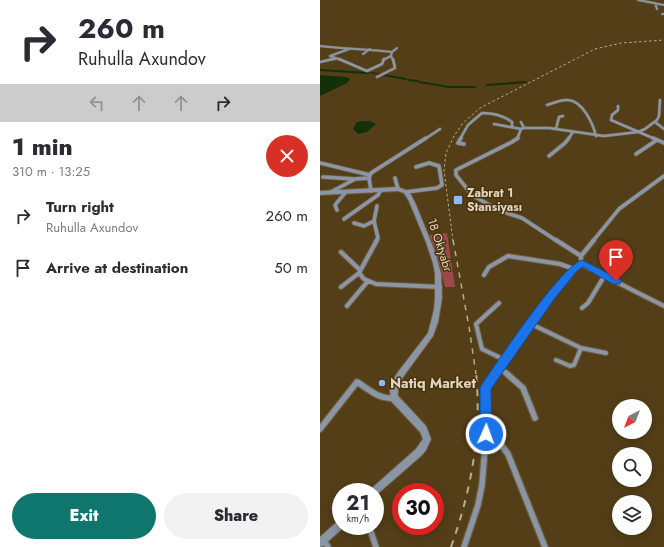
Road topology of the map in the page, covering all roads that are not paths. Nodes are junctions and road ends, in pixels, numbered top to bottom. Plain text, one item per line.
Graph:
1 (638, 0) edge
2 (648, 1) edge
3 (655, 3) junction
4 (664, 5) edge
5 (657, 9) dead end
6 (320, 46) edge
7 (397, 48) dead end
8 (349, 49) junction
9 (370, 49) junction
10 (392, 52) junction
11 (363, 54) dead end
12 (391, 56) junction
13 (335, 59) junction
14 (320, 62) edge
15 (377, 77) dead end
16 (660, 100) dead end
17 (547, 105) dead end
18 (618, 106) dead end
19 (564, 116) dead end
20 (521, 122) dead end
21 (655, 122) junction
22 (494, 124) dead end
23 (512, 127) junction
24 (522, 128) junction
25 (440, 129) dead end
26 (556, 129) junction
27 (664, 129) edge
28 (574, 132) junction
29 (638, 132) junction
30 (596, 136) junction
31 (657, 140) junction
32 (664, 143) edge
33 (464, 144) dead end
34 (636, 154) dead end
35 (549, 156) dead end
36 (429, 158) dead end
37 (320, 163) edge
38 (429, 163) junction
39 (416, 167) dead end
40 (369, 176) junction
41 (664, 176) edge
42 (323, 177) dead end
43 (395, 178) dead end
44 (356, 179) junction
45 (398, 189) junction
46 (382, 190) junction
47 (372, 191) junction
48 (331, 192) junction
49 (345, 192) junction
50 (406, 192) junction
51 (320, 193) edge
52 (377, 206) dead end
53 (338, 210) dead end
54 (344, 218) dead end
55 (374, 221) junction
56 (354, 223) dead end
57 (341, 252) dead end
58 (581, 256) junction
59 (582, 263) junction
60 (574, 269) junction
61 (360, 271) junction
62 (484, 275) dead end
63 (604, 275) junction
64 (368, 281) junction
65 (341, 287) dead end
66 (440, 287) junction
67 (499, 302) dead end
68 (347, 306) dead end
69 (664, 306) edge
70 (582, 308) dead end
71 (531, 324) junction
72 (581, 348) junction
73 (606, 353) dead end
74 (505, 360) junction
75 (556, 360) dead end
76 (498, 368) junction
77 (394, 398) junction
78 (535, 418) dead end
79 (320, 429) edge
80 (486, 434) junction
81 (384, 483) edge
82 (332, 534) edge
83 (372, 535) edge
84 (324, 543) edge
85 (376, 547) edge
86 (464, 547) edge
87 (545, 547) edge

1 - 2 street
2 - 3 street
3 - 4 street
3 - 5 street
6 - 8 street
7 - 10 street
8 - 9 street
8 - 13 street
9 - 10 street
9 - 11 street
10 - 12 street
12 - 13 street
12 - 15 street
13 - 14 street
16 - 21 street
17 - 30 street
18 - 29 street
19 - 26 street
20 - 24 street
21 - 27 street
21 - 29 street
22 - 23 street
23 - 24 street
23 - 33 street
24 - 26 street
24 - 58 street
25 - 40 street
26 - 28 street
28 - 30 street
28 - 35 street
29 - 30 street
29 - 31 street
31 - 32 street
31 - 34 street
36 - 38 street
37 - 40 street
38 - 39 street
38 - 50 street
40 - 44 street
40 - 47 street
41 - 58 street
42 - 44 street
43 - 45 street
44 - 48 street
45 - 46 street
45 - 50 street
46 - 47 street
46 - 54 street
47 - 49 street
48 - 49 street
48 - 51 street
49 - 53 street
50 - 66 street, 18 Oktyabr
52 - 55 street
55 - 56 street
55 - 61 street
57 - 61 street
58 - 59 street
59 - 60 street
59 - 63 street
60 - 62 street
60 - 71 street
61 - 64 street
61 - 65 street
63 - 69 street
63 - 70 street
64 - 66 street
64 - 68 street
66 - 77 street, 18 Oktyabr
67 - 74 street
71 - 72 street
71 - 74 street
72 - 73 street
72 - 75 street
74 - 76 street
76 - 78 street
76 - 80 street
77 - 79 street
77 - 81 street
80 - 86 street
80 - 87 street
82 - 84 street
83 - 85 street

